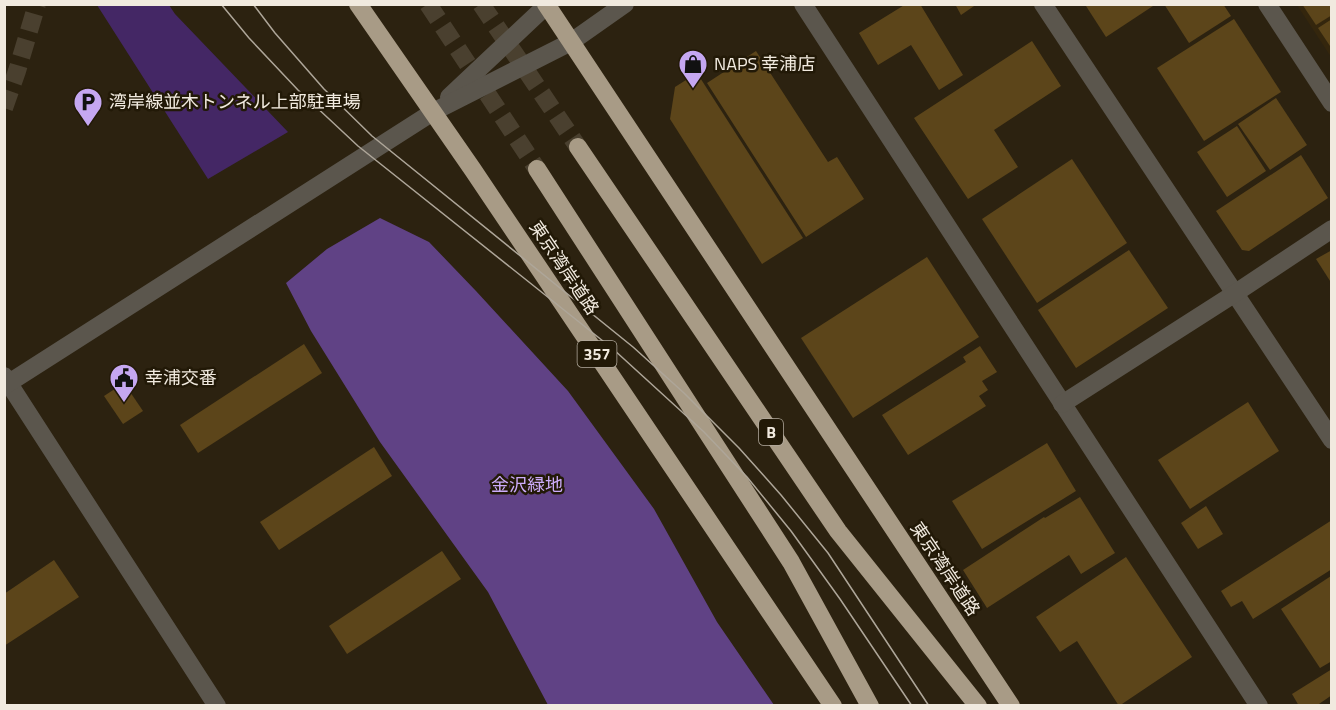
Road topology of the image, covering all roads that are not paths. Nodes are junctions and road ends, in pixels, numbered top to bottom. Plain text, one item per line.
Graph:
1 (358, 4) edge
2 (625, 4) edge
3 (803, 4) edge
4 (1043, 4) edge
5 (1267, 4) edge
6 (547, 5) edge
7 (571, 42) junction
8 (1332, 103) edge
9 (433, 112) junction
10 (578, 147) tunnel mouth
11 (537, 169) tunnel mouth
12 (1332, 229) edge
13 (1234, 294) junction
14 (6, 382) edge
15 (1062, 404) junction
16 (1332, 440) edge
17 (217, 705) edge
18 (833, 705) edge
19 (870, 705) edge
20 (978, 705) edge
21 (1011, 705) edge
22 (1259, 705) edge

1 - 9 highway, 東京湾岸道路 / 357
2 - 7 street
3 - 15 street
4 - 13 street
5 - 8 street
6 - 7 highway, 東京湾岸道路
6 - 9 street
7 - 9 street
7 - 21 highway, 東京湾岸道路
9 - 14 street
9 - 18 highway, 東京湾岸道路 / 357
10 - 20 highway, B
11 - 19 highway
12 - 13 street
13 - 15 street
13 - 16 street
14 - 17 street
15 - 22 street

